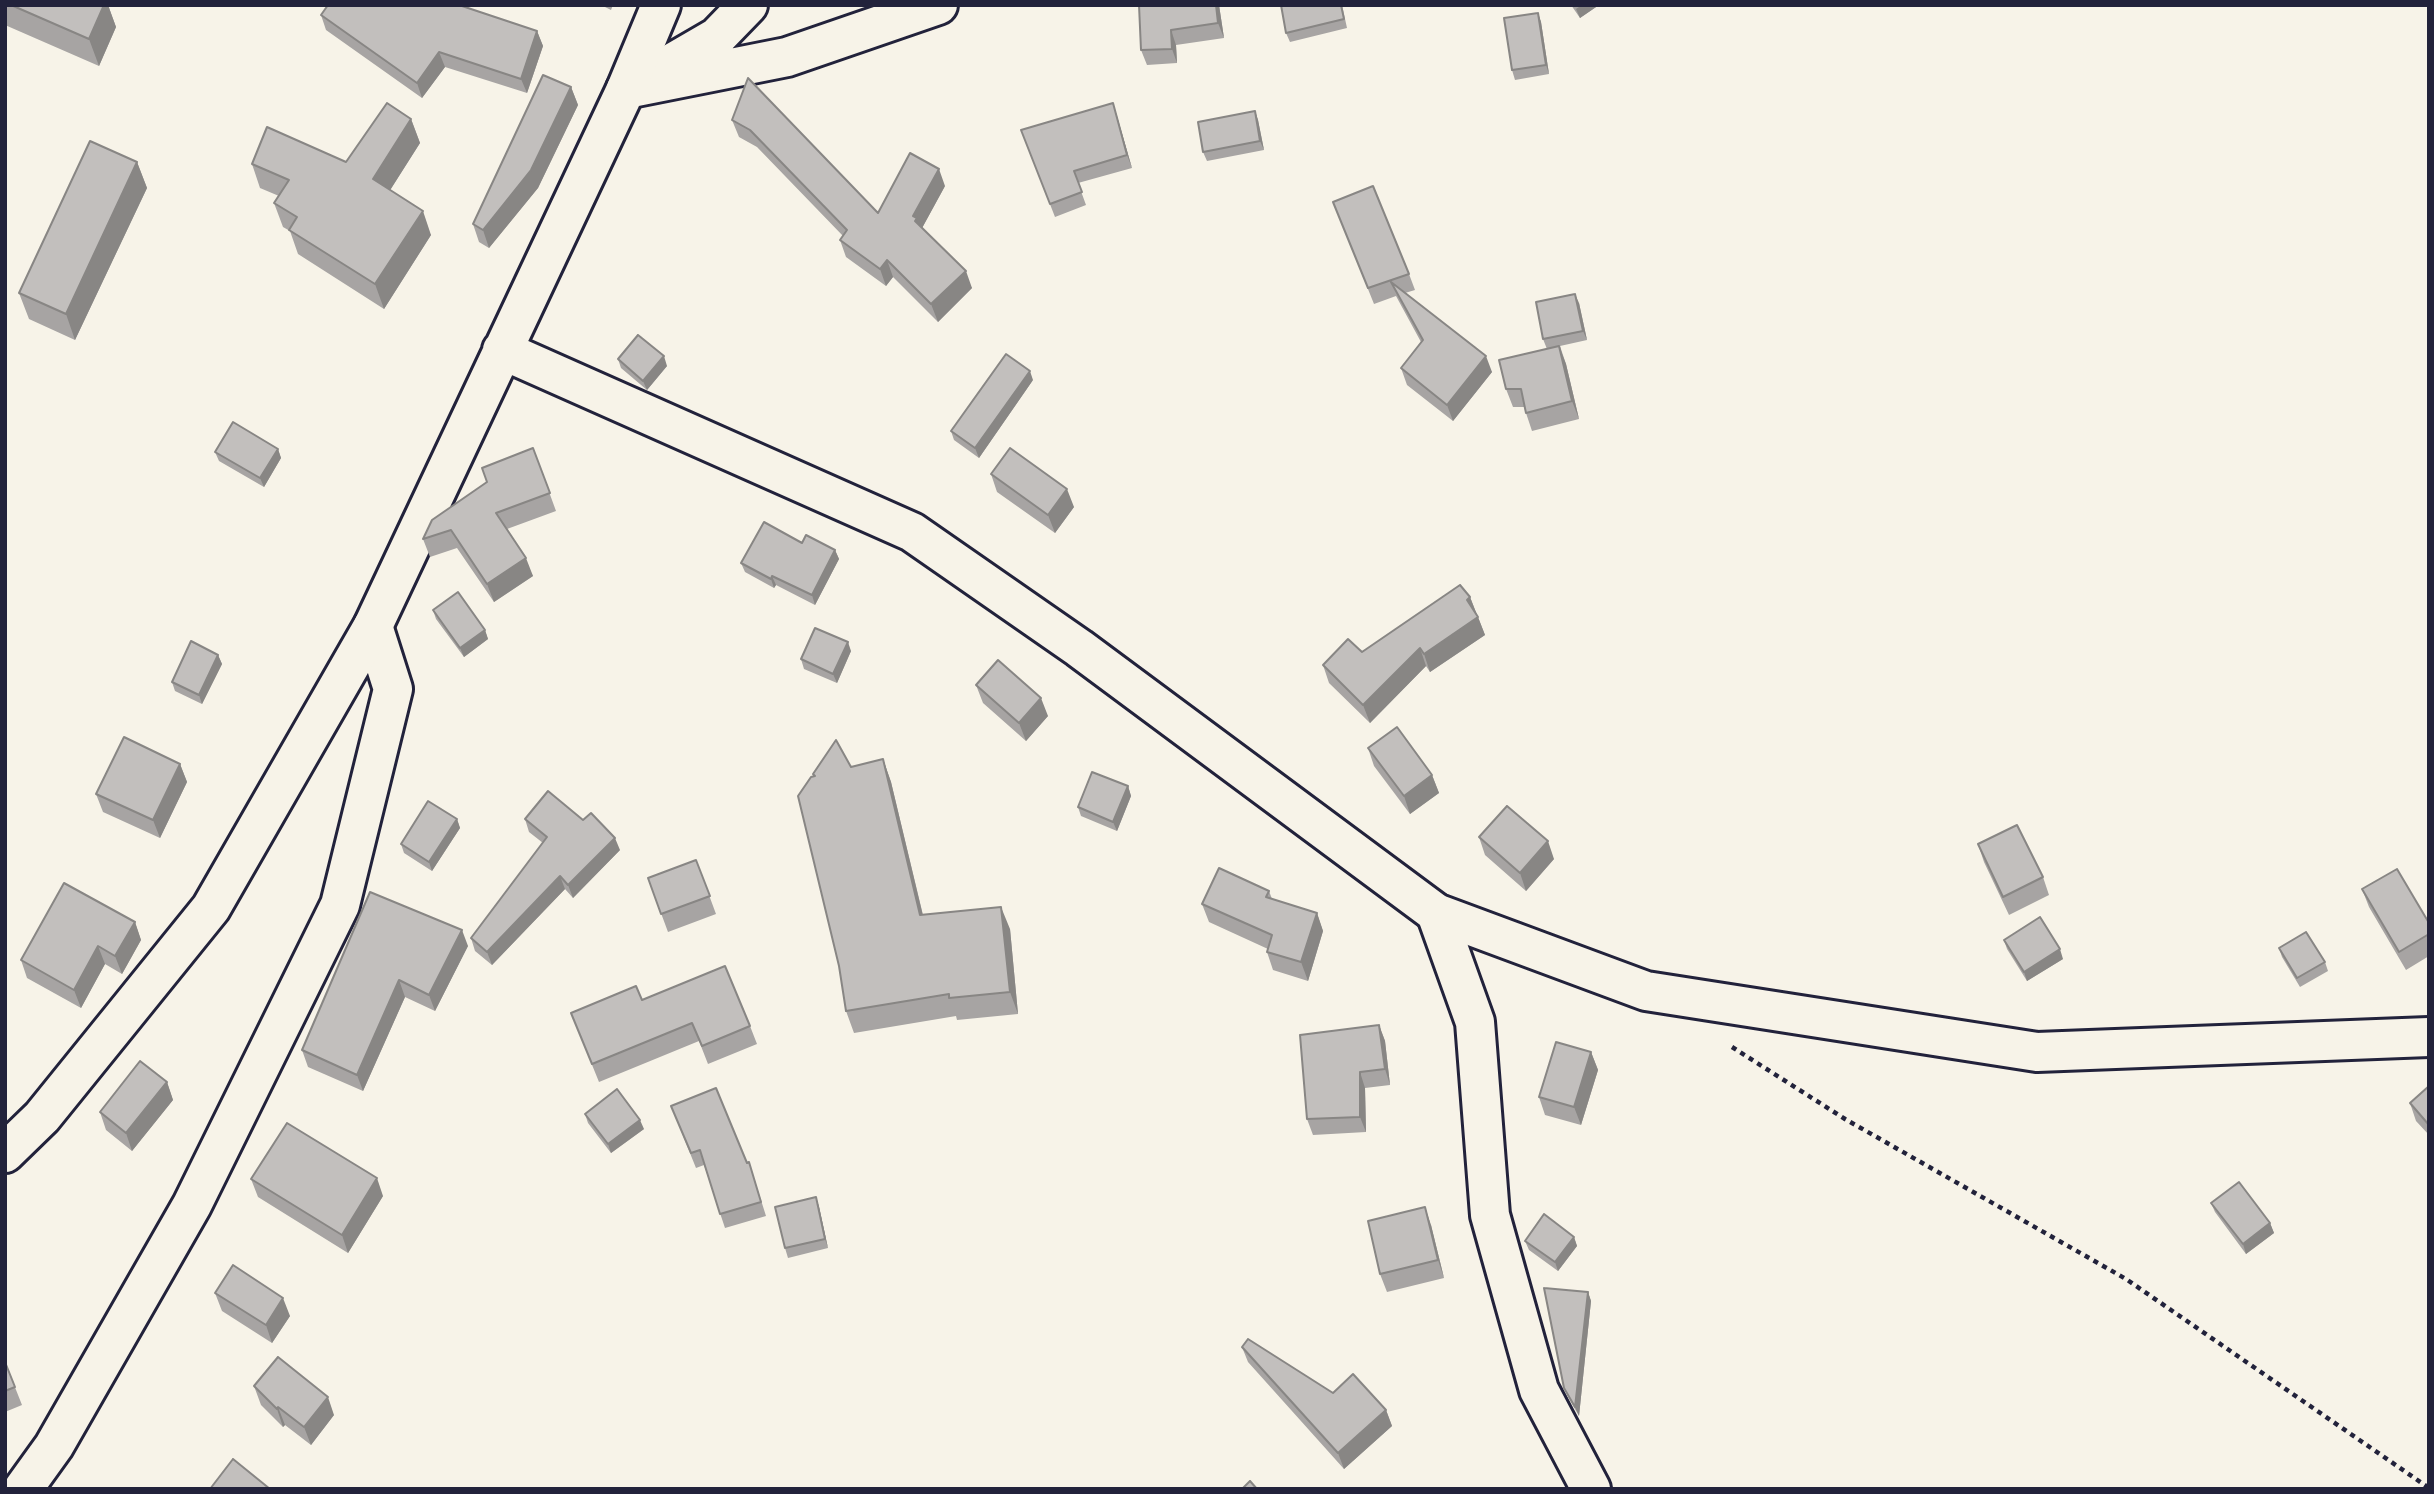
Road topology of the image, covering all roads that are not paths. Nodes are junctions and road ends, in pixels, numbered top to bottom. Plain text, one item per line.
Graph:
1 (660, 5) edge
2 (748, 5) edge
3 (938, 5) edge
4 (626, 89) junction
5 (502, 350) junction
6 (373, 626) junction
7 (1436, 913) junction
8 (2429, 1037) edge
9 (5, 1153) edge
10 (23, 1489) edge
11 (1591, 1489) edge

1 - 4 street
2 - 4 street
3 - 4 street
4 - 5 street
5 - 6 street
5 - 7 street
6 - 9 street
6 - 10 street
7 - 8 street
7 - 11 street

